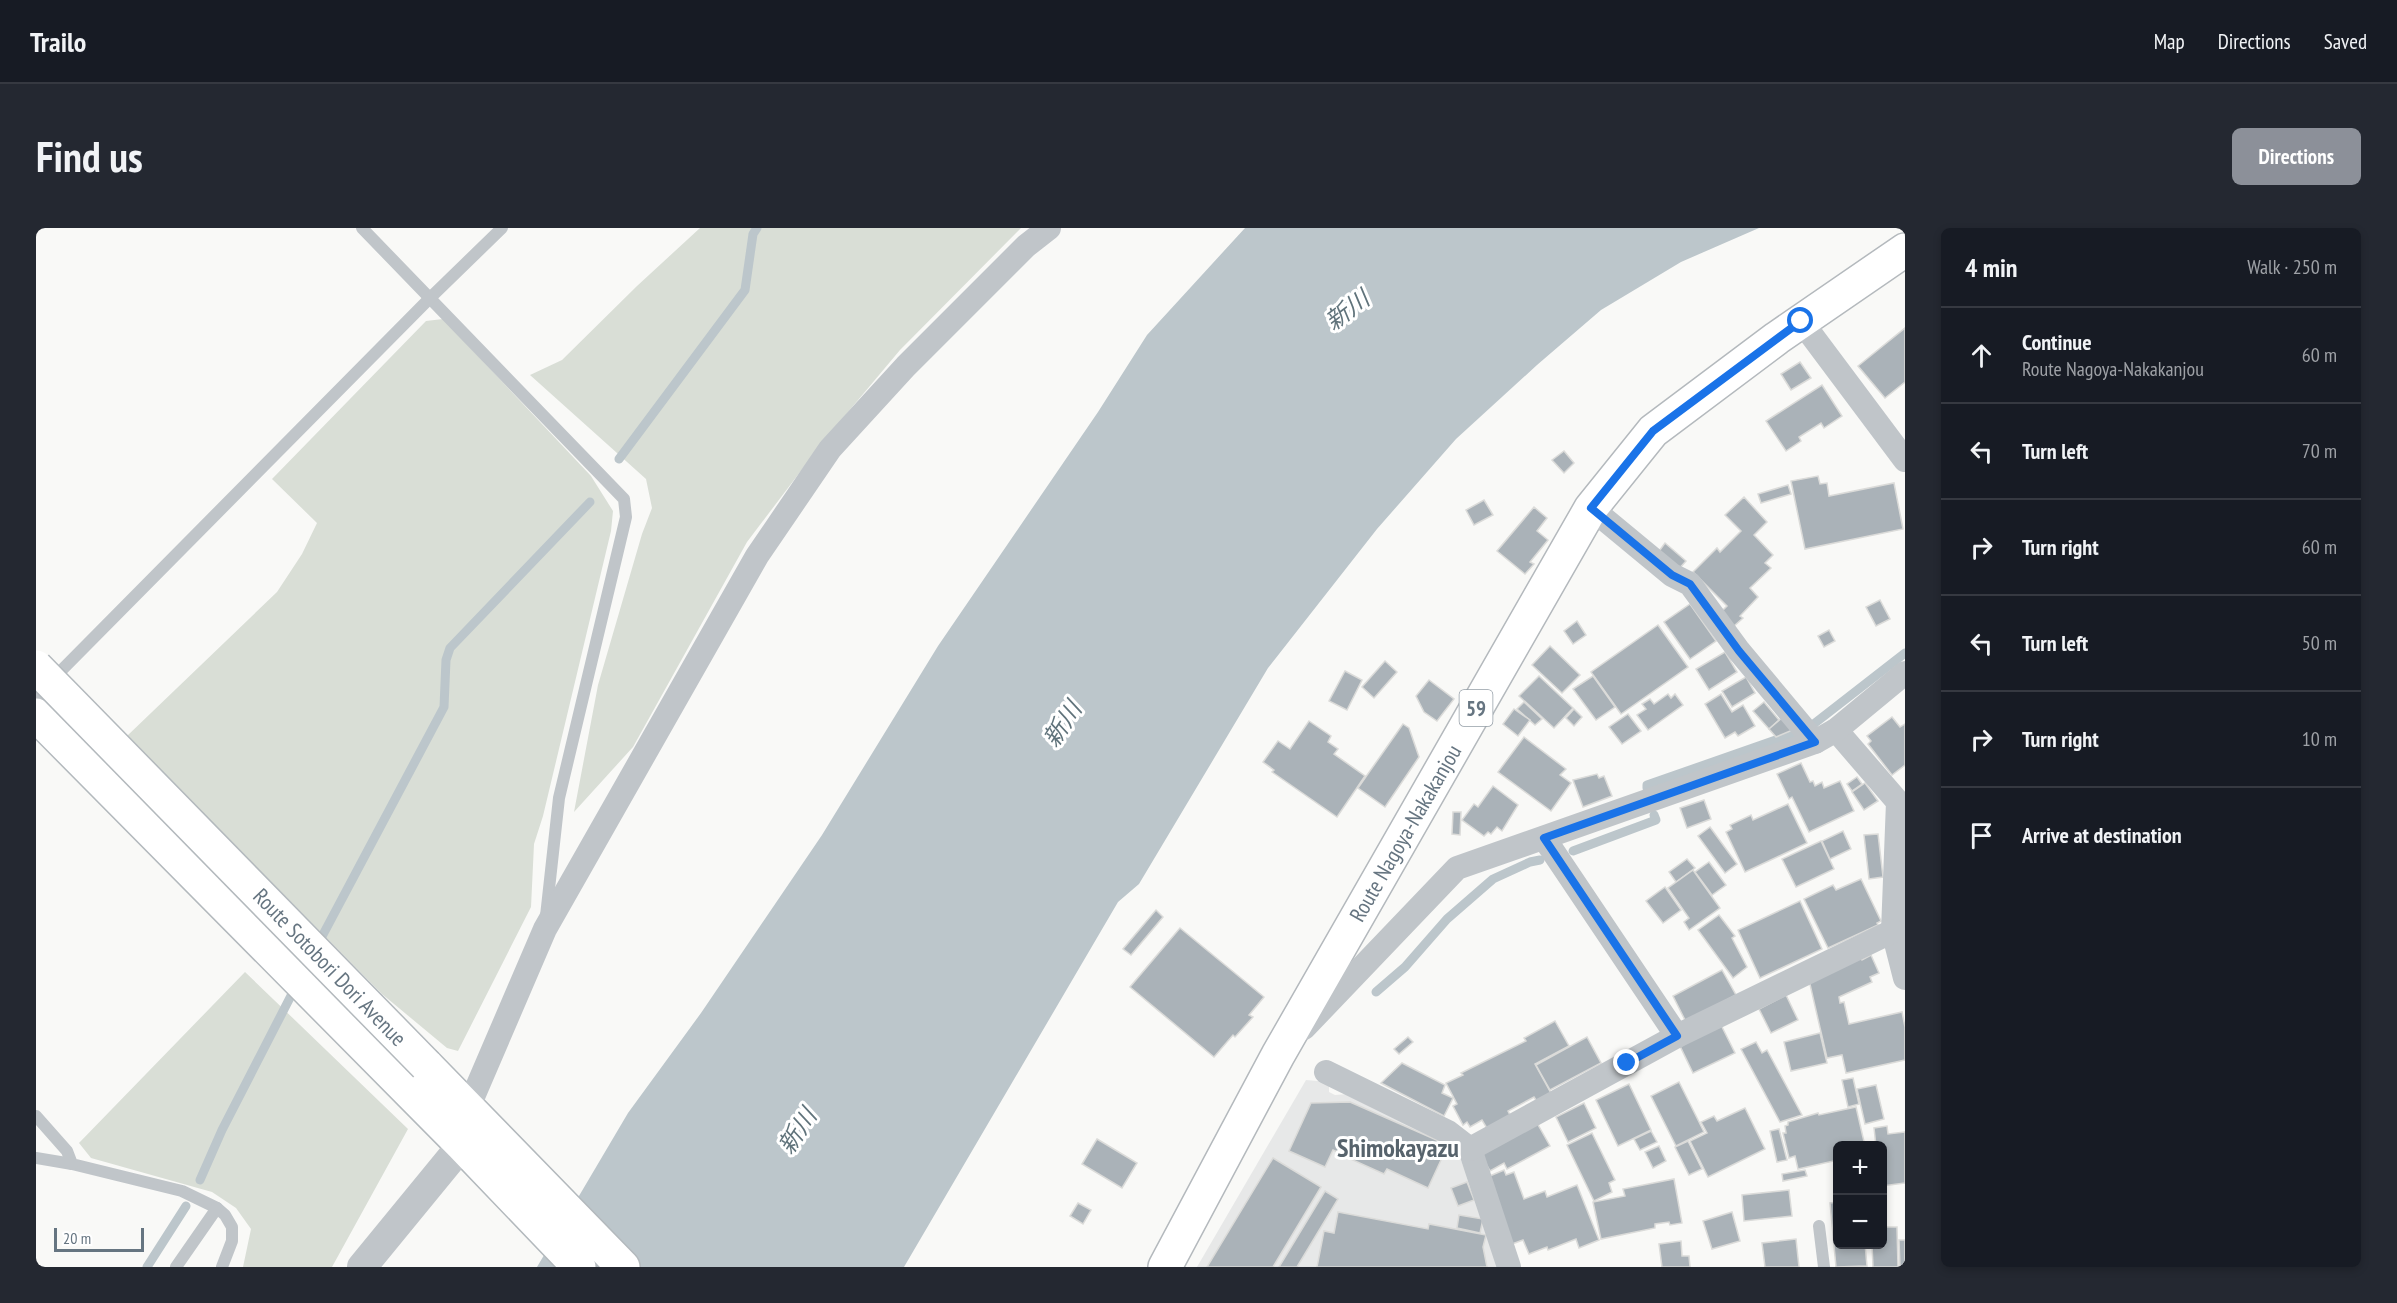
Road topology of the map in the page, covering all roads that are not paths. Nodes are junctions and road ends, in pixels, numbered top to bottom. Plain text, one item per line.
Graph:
1 (362, 228) edge
2 (502, 228) edge
3 (1049, 228) edge
4 (1905, 250) edge
5 (430, 298) junction
6 (1801, 321) junction
7 (1904, 458) edge
8 (1591, 508) junction
9 (36, 667) edge
10 (1905, 673) edge
11 (36, 696) edge
12 (36, 716) edge
13 (1836, 730) junction
14 (1815, 742) junction
15 (1902, 801) edge
16 (1544, 838) junction
17 (545, 928) junction
18 (1893, 931) junction
19 (1905, 978) edge
20 (1677, 1036) junction
21 (1278, 1055) junction
22 (1326, 1072) dead end
23 (469, 1106) junction
24 (36, 1116) edge
25 (462, 1145) junction
26 (1470, 1149) junction
27 (36, 1158) edge
28 (72, 1164) junction
29 (509, 1172) junction
30 (217, 1208) junction
31 (1819, 1226) dead end
32 (176, 1267) edge
33 (222, 1267) edge
34 (362, 1267) edge
35 (579, 1267) edge
36 (623, 1267) edge
37 (1165, 1267) edge
38 (1509, 1267) edge
39 (1824, 1267) edge

1 - 5 lane
2 - 5 lane
3 - 17 street
4 - 6 main road, Route Nagoya-Nakakanjou / 59
5 - 11 lane
5 - 17 lane
6 - 7 street
6 - 8 main road, Route Nagoya-Nakakanjou / 59
8 - 14 street
8 - 21 main road, Route Nagoya-Nakakanjou / 59
9 - 23 main road, Route Sotobori Dori Avenue, bridge
10 - 13 street
12 - 25 main road, Route Sotobori Dori Avenue
13 - 14 street
13 - 15 street
14 - 16 street
15 - 18 street
16 - 20 street
16 - 21 street
17 - 23 street
18 - 19 street
18 - 20 street
20 - 26 street
21 - 37 main road, Route Nagoya-Nakakanjou / 59
22 - 26 street
23 - 25 street
23 - 29 main road, Route Sotobori Dori Avenue
24 - 28 lane
25 - 29 main road, Route Sotobori Dori Avenue
25 - 34 street
26 - 38 street
27 - 28 lane
28 - 30 lane
29 - 35 main road, Route Sotobori Dori Avenue
29 - 36 main road, Route Sotobori Dori Avenue
30 - 32 lane
30 - 33 lane
31 - 39 lane

